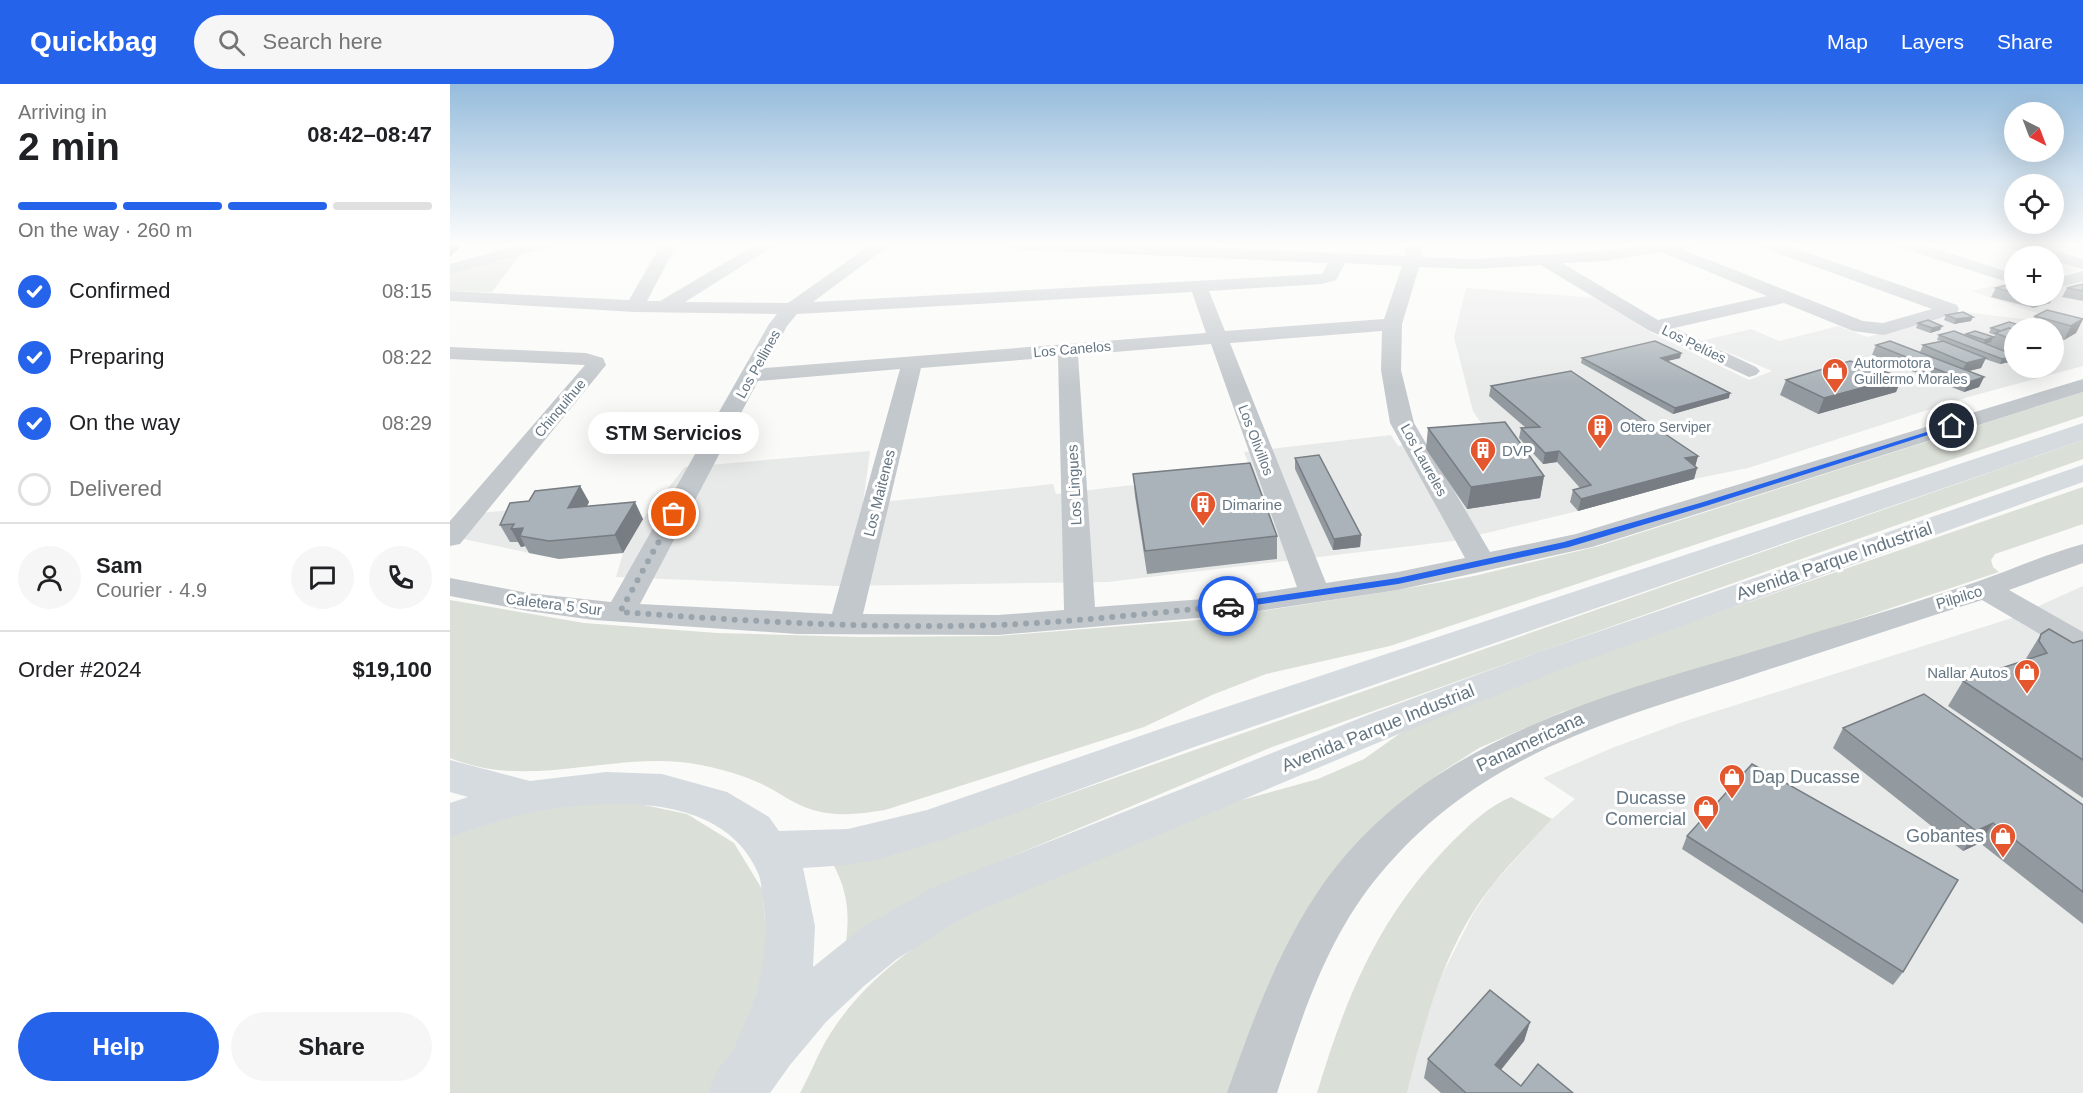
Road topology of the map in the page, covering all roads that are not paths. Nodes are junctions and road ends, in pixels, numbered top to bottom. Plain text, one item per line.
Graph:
1 (499, 291) edge
2 (643, 291) edge
3 (690, 291) edge
4 (817, 291) edge
5 (1095, 291) edge
6 (1200, 291) edge
7 (1401, 291) edge
8 (1596, 291) edge
9 (1770, 291) edge
10 (1903, 291) edge
11 (450, 296) edge
12 (1785, 297) junction
13 (493, 299) junction
14 (635, 306) junction
15 (663, 307) junction
16 (792, 309) junction
17 (1392, 324) junction
18 (1655, 326) junction
19 (1218, 338) junction
20 (1068, 350) junction
21 (454, 357) edge
22 (912, 362) junction
23 (1749, 371) dead end
24 (752, 375) junction
25 (2083, 385) edge
26 (2083, 431) edge
27 (2083, 473) edge
28 (450, 538) edge
29 (2083, 553) edge
30 (1483, 564) junction
31 (450, 587) edge
32 (1985, 589) junction
33 (1315, 594) junction
34 (620, 612) junction
35 (1080, 620) junction
36 (844, 624) junction
37 (1833, 637) joint
38 (2083, 646) edge
39 (450, 776) edge
40 (528, 796) junction
41 (450, 820) edge
42 (769, 849) junction
43 (736, 1092) edge
44 (1252, 1093) edge

1 - 13 street
2 - 14 street
3 - 15 street
4 - 16 street, Los Pellines
5 - 16 street
6 - 19 street, Los Olivillos
7 - 17 street, Los Laureles
8 - 18 street, Los Pelúes
9 - 12 street
10 - 12 street
11 - 13 street
12 - 18 street
13 - 14 street
14 - 15 street
15 - 16 street
16 - 24 street, Los Pellines
17 - 19 street, Los Canelos
17 - 30 street, Los Laureles
18 - 23 street, Los Pelúes
19 - 20 street, Los Canelos
19 - 33 street, Los Olivillos
20 - 22 street, Los Canelos
20 - 35 street, Los Lingues
21 - 28 street, Chinquihue
22 - 24 street, Los Canelos
22 - 36 street, Los Maitenes
24 - 34 street, Los Pellines
25 - 30 street, Caletera 5 Sur
26 - 42 highway
27 - 43 highway, Avenida Parque Industrial
29 - 32 street, Pilpilco
30 - 33 street, Caletera 5 Sur
31 - 34 street, Caletera 5 Sur
32 - 37 street, Pilpilco
32 - 38 street
33 - 35 street, Caletera 5 Sur
34 - 36 street, Caletera 5 Sur
35 - 36 street, Caletera 5 Sur
37 - 44 street, Panamericana
39 - 40 highway
40 - 41 highway
40 - 42 highway
42 - 43 highway

